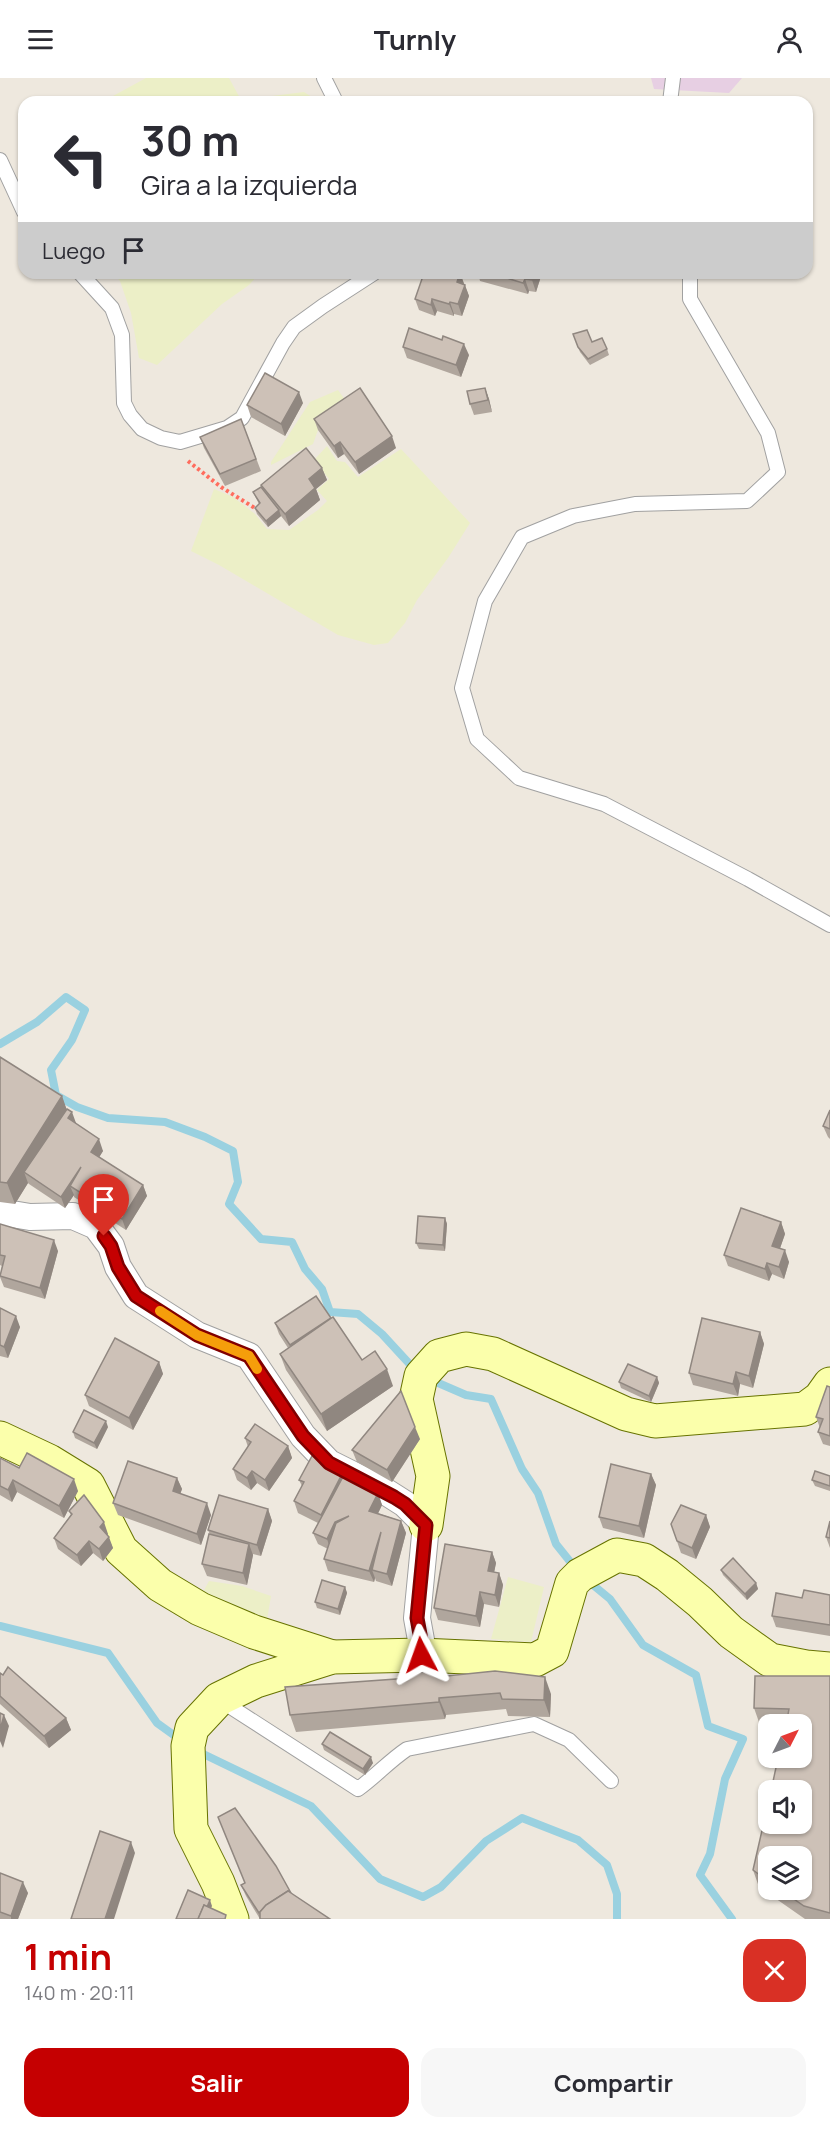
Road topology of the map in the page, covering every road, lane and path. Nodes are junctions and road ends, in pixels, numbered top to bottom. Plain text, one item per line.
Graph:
1 (324, 78) edge
2 (674, 78) edge
3 (333, 96) edge
4 (671, 96) edge
5 (0, 160) edge
6 (18, 199) edge
7 (85, 279) edge
8 (365, 279) edge
9 (690, 279) edge
10 (164, 438) junction
11 (260, 511) edge
12 (830, 925) edge
13 (0, 1212) edge
14 (830, 1384) edge
15 (0, 1438) edge
16 (426, 1525) junction
17 (421, 1655) junction
18 (332, 1657) junction
19 (830, 1669) edge
20 (219, 1699) junction
21 (611, 1781) dead end
22 (232, 1919) edge

1 - 3 lane
2 - 4 lane
5 - 6 lane
7 - 10 lane
8 - 10 lane
9 - 12 lane
10 - 11 path
13 - 16 street
14 - 16 street
15 - 18 street
16 - 17 street
17 - 18 street
17 - 19 street
18 - 20 street
20 - 21 lane
20 - 22 street

